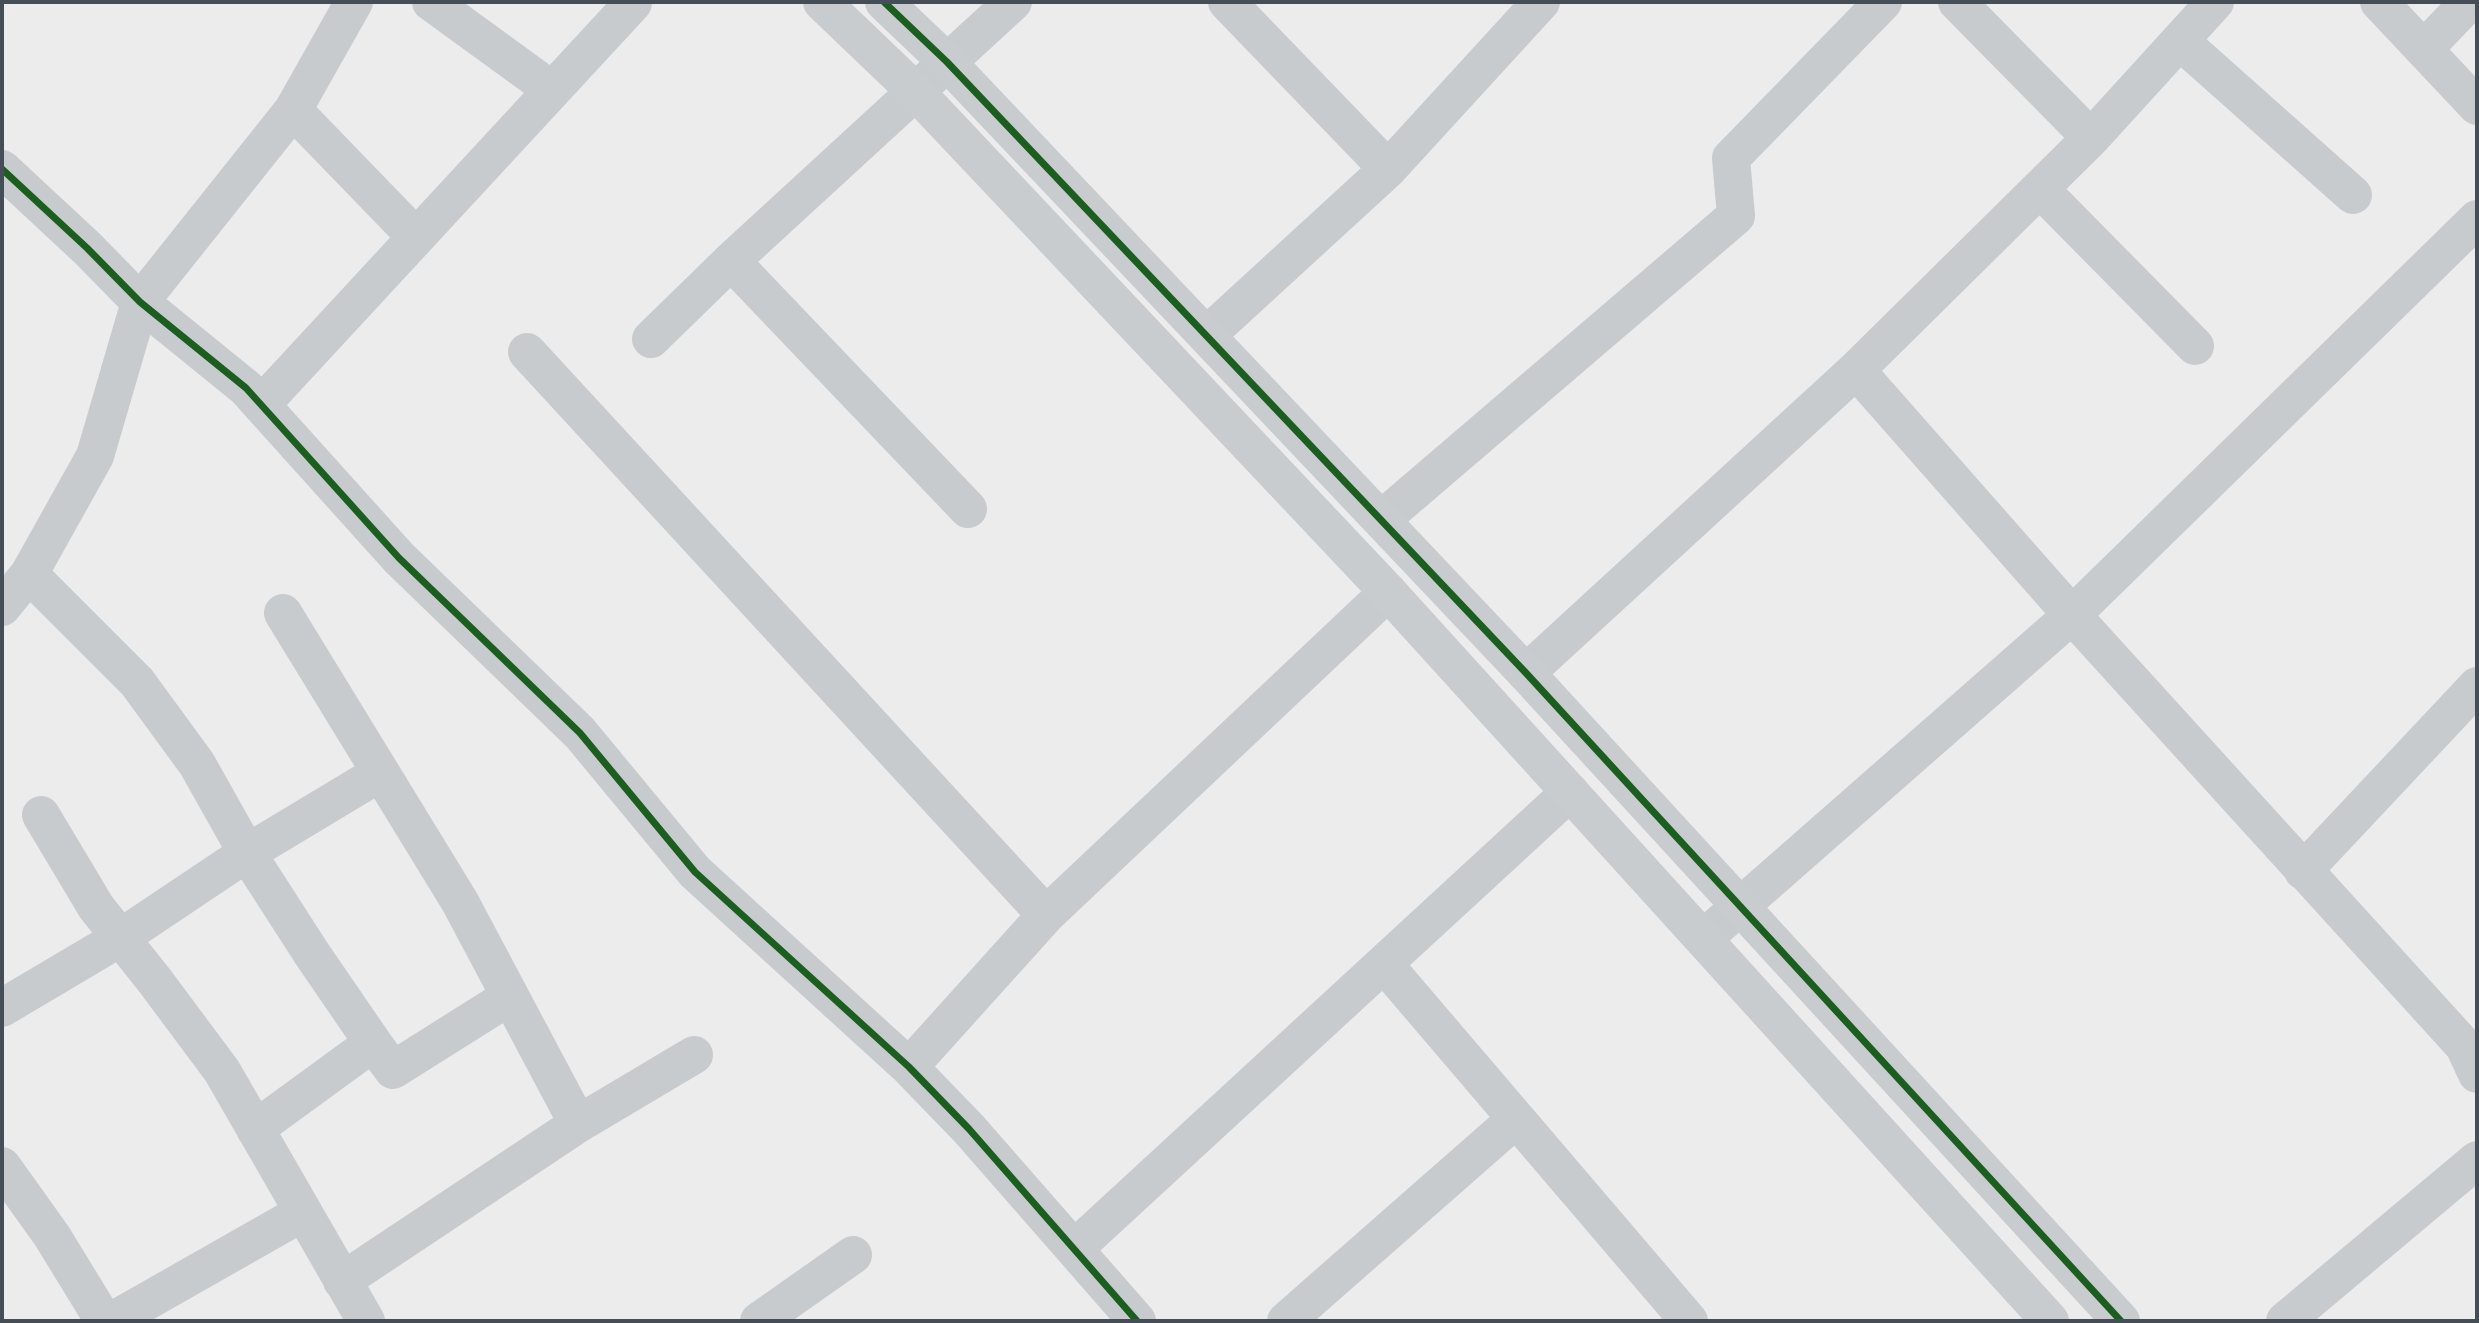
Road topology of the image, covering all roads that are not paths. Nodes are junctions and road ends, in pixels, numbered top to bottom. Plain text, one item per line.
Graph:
1 (354, 2) edge
2 (431, 2) edge
3 (822, 2) edge
4 (884, 2) edge
5 (1013, 2) edge
6 (1227, 2) edge
7 (1541, 2) edge
8 (1883, 2) edge
9 (1957, 2) edge
10 (2215, 2) edge
11 (2379, 2) edge
12 (2469, 2) edge
13 (633, 3) edge
14 (2180, 41) junction
15 (2424, 49) junction
16 (947, 62) junction
17 (552, 90) junction
18 (915, 92) junction
19 (2477, 106) edge
20 (293, 110) junction
21 (2091, 138) junction
22 (2, 169) edge
23 (1388, 169) junction
24 (2040, 189) junction
25 (2353, 195) dead end
26 (2477, 219) edge
27 (416, 237) junction
28 (730, 261) junction
29 (140, 302) junction
30 (1207, 335) junction
31 (651, 338) dead end
32 (2195, 346) dead end
33 (527, 352) dead end
34 (1856, 370) junction
35 (261, 405) junction
36 (968, 509) dead end
37 (1382, 519) junction
38 (29, 574) junction
39 (1388, 592) junction
40 (2, 607) edge
41 (283, 613) dead end
42 (2072, 615) junction
43 (1526, 673) junction
44 (2477, 687) edge
45 (380, 773) junction
46 (1570, 792) junction
47 (41, 815) dead end
48 (247, 853) junction
49 (2303, 871) junction
50 (1742, 906) junction
51 (1046, 915) junction
52 (120, 937) junction
53 (1704, 938) junction
54 (1384, 964) junction
55 (509, 997) junction
56 (2, 1008) edge
57 (373, 1043) junction
58 (2473, 1051) edge
59 (694, 1055) dead end
60 (909, 1067) junction
61 (1516, 1119) junction
62 (579, 1124) junction
63 (255, 1129) junction
64 (2477, 1160) edge
65 (2, 1166) edge
66 (302, 1213) junction
67 (1074, 1248) junction
68 (853, 1255) dead end
69 (342, 1281) junction
70 (104, 1321) edge
71 (112, 1321) edge
72 (366, 1321) edge
73 (759, 1321) edge
74 (1137, 1321) edge
75 (1286, 1321) edge
76 (1689, 1321) edge
77 (2050, 1321) edge
78 (2121, 1321) edge
79 (2285, 1321) edge

1 - 20 street
2 - 17 street
3 - 18 street
4 - 16 street
5 - 16 street
6 - 23 street
7 - 23 street
8 - 37 street
9 - 21 street
10 - 14 street
11 - 15 street
12 - 15 street
13 - 17 street
14 - 21 street
14 - 25 street
15 - 19 street
16 - 18 street
16 - 30 street
17 - 27 street
18 - 28 street
18 - 39 street
20 - 27 street
20 - 29 street
21 - 24 street
22 - 29 street
23 - 30 street
24 - 32 street
24 - 34 street
26 - 42 street
27 - 35 street
28 - 31 street
28 - 36 street
29 - 35 street
29 - 38 street
30 - 37 street
33 - 51 street
34 - 42 street
34 - 43 street
35 - 60 street
37 - 43 street
38 - 40 street
38 - 48 street
39 - 46 street
39 - 51 street
41 - 45 street
42 - 49 street
42 - 50 street
43 - 50 street
44 - 49 street
45 - 48 street
45 - 55 street
46 - 53 street
46 - 54 street
47 - 52 street
48 - 52 street
48 - 57 street
49 - 58 street
50 - 53 street
50 - 78 street
51 - 60 street
52 - 56 street
52 - 63 street
53 - 77 street
54 - 61 street
54 - 67 street
55 - 57 street
55 - 62 street
57 - 63 street
59 - 62 street
60 - 67 street
61 - 75 street
61 - 76 street
62 - 69 street
63 - 66 street
64 - 79 street
65 - 70 street
66 - 69 street
66 - 71 street
67 - 74 street
68 - 73 street
69 - 72 street

